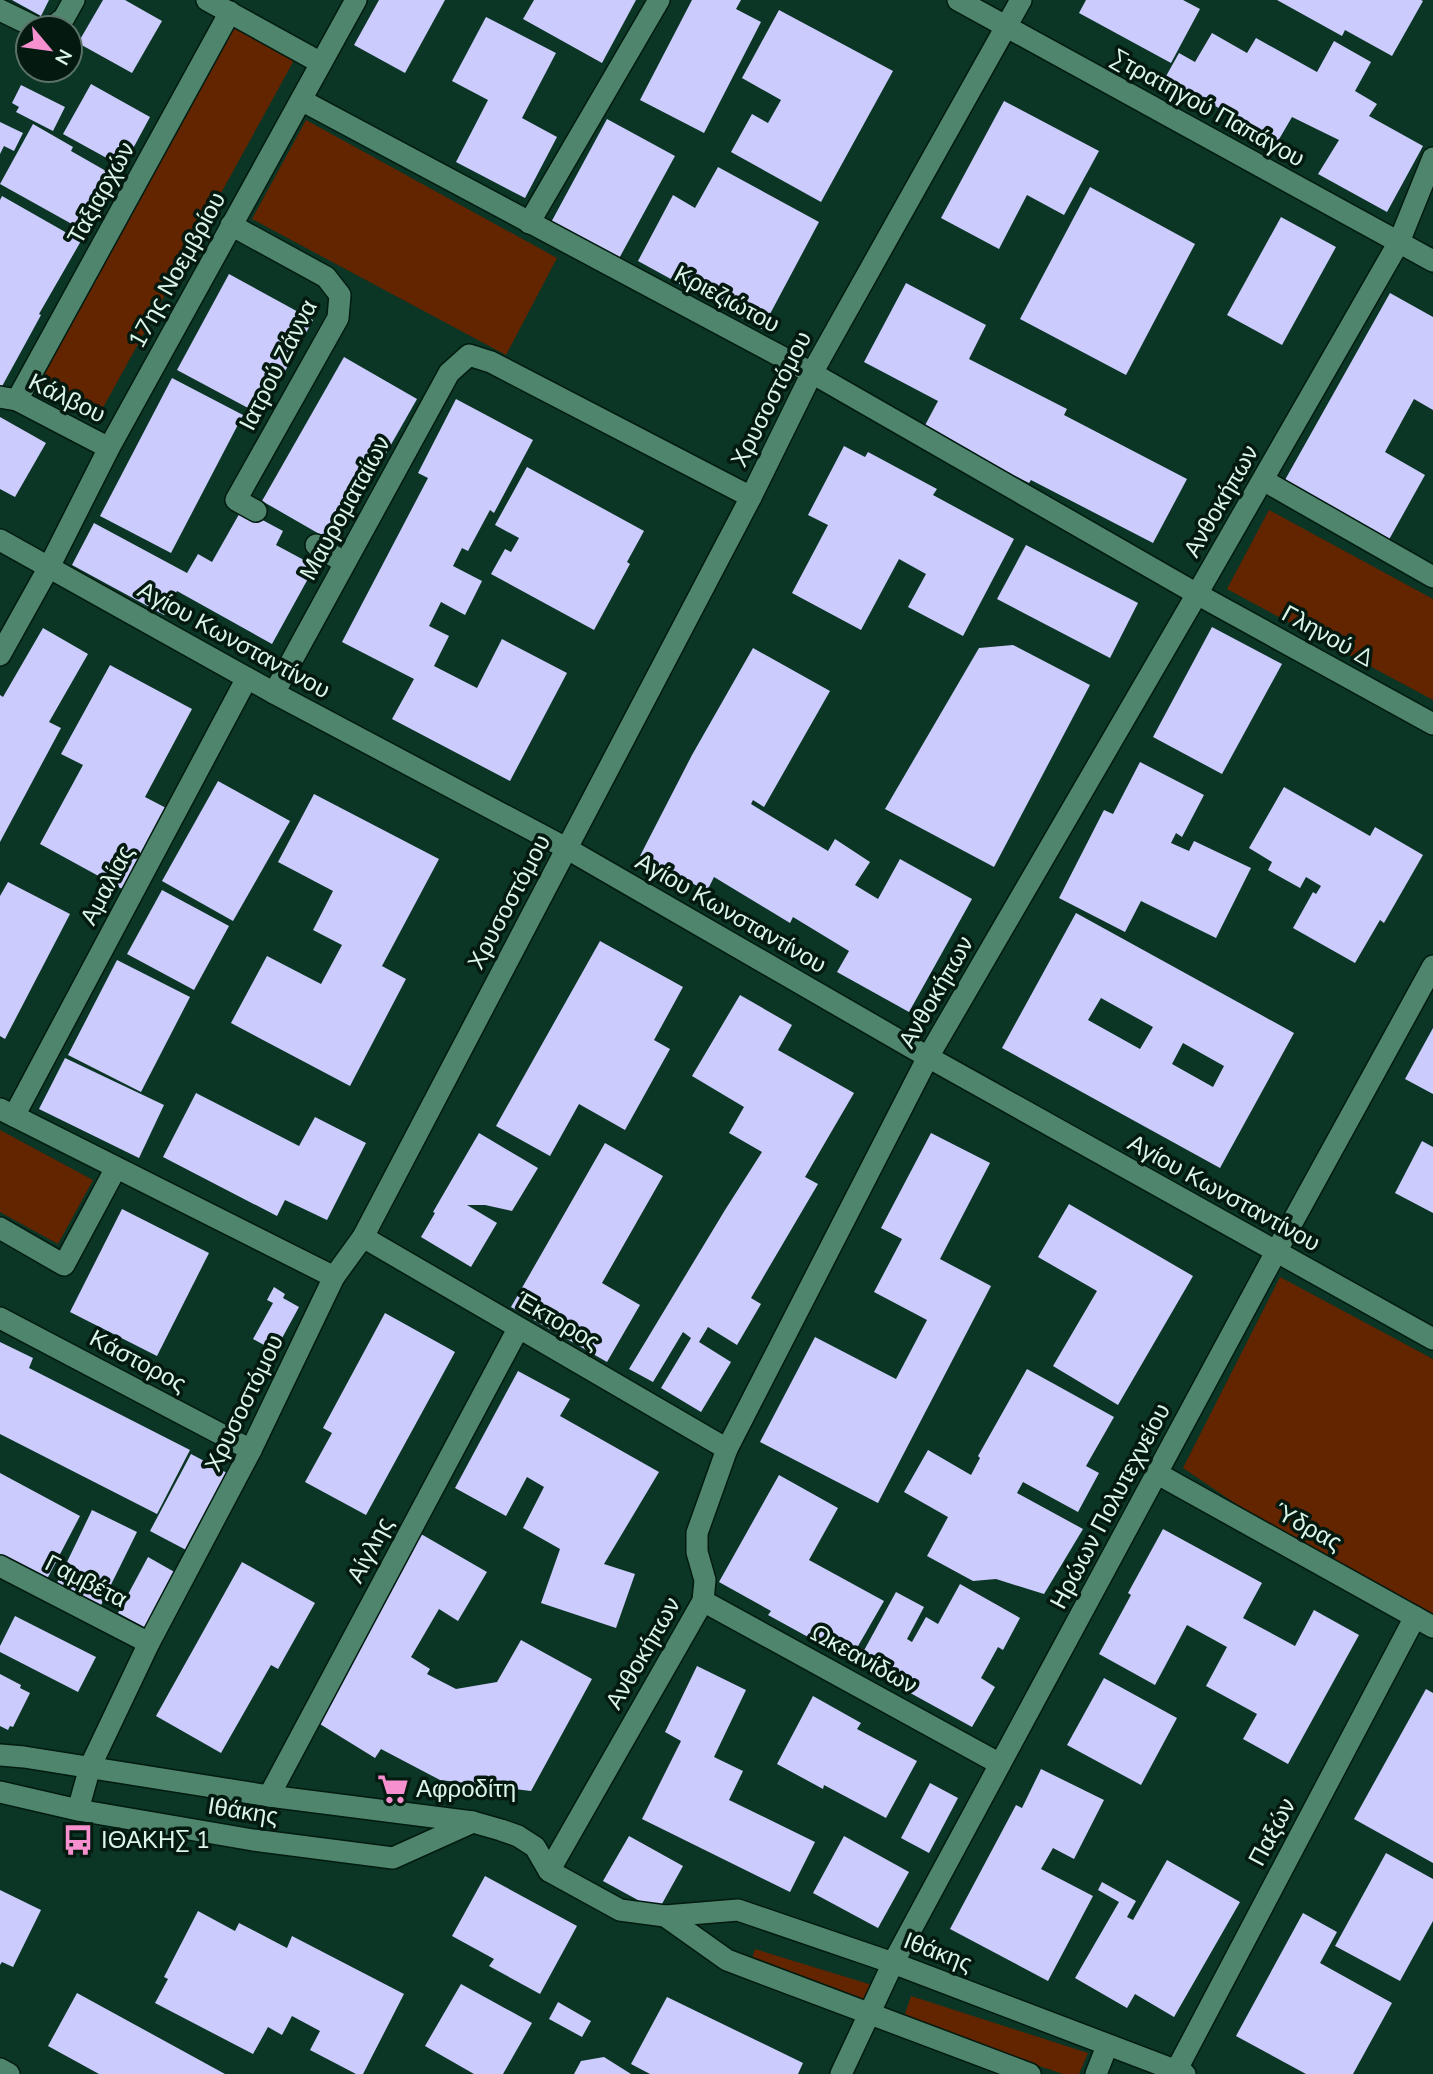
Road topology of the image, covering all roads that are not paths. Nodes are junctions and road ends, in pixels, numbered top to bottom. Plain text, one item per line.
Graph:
1 (208, 0) edge
2 (356, 0) edge
3 (659, 0) edge
4 (958, 0) edge
5 (1021, 0) edge
6 (230, 12) junction
7 (1006, 26) junction
8 (321, 63) junction
9 (301, 100) junction
10 (1433, 158) edge
11 (529, 223) junction
12 (231, 225) junction
13 (1399, 242) junction
14 (1433, 261) edge
15 (812, 373) junction
16 (9, 398) edge
17 (110, 448) junction
18 (1263, 480) junction
19 (751, 497) junction
20 (256, 510) dead end
21 (0, 540) edge
22 (316, 545) dead end
23 (345, 563) junction
24 (49, 567) junction
25 (1433, 577) edge
26 (1197, 594) junction
27 (0, 655) edge
28 (247, 678) junction
29 (274, 693) junction
30 (1433, 724) edge
31 (566, 848) junction
32 (1433, 966) edge
33 (928, 1057) junction
34 (7, 1112) edge
35 (116, 1168) junction
36 (0, 1228) edge
37 (363, 1237) junction
38 (1276, 1252) junction
39 (334, 1277) junction
40 (0, 1318) edge
41 (518, 1329) junction
42 (1433, 1339) edge
43 (727, 1449) junction
44 (251, 1450) junction
45 (1158, 1474) junction
46 (0, 1566) edge
47 (703, 1601) junction
48 (1424, 1622) edge
49 (149, 1643) junction
50 (0, 1755) edge
51 (1000, 1764) junction
52 (90, 1767) junction
53 (0, 1791) edge
54 (269, 1796) junction
55 (78, 1810) junction
56 (473, 1822) junction
57 (549, 1871) junction
58 (665, 1916) junction
59 (893, 1963) junction
60 (870, 2013) junction
61 (1107, 2046) junction
62 (1141, 2066) edge
63 (0, 2069) edge
64 (1180, 2073) edge
65 (9, 2074) edge
66 (841, 2074) edge
67 (1030, 2074) edge
68 (1096, 2074) edge

1 - 6 street
2 - 8 street, 17ης Νοεμβρίου
3 - 11 street
4 - 7 street, Στρατηγού Παπάγου
5 - 7 street, Χρυσοστόμου
6 - 8 street
6 - 16 street, Ταξιαρχών
7 - 13 street, Στρατηγού Παπάγου
7 - 15 street, Χρυσοστόμου
8 - 9 street, 17ης Νοεμβρίου
9 - 11 street, Κριεζιώτου
9 - 12 street, 17ης Νοεμβρίου
10 - 13 street, Ανθοκήπων
11 - 15 street, Κριεζιώτου
12 - 17 street, 17ης Νοεμβρίου
12 - 20 street, Ιατρού Ζάννα
13 - 14 street, Στρατηγού Παπάγου
13 - 18 street, Ανθοκήπων
15 - 19 street, Χρυσοστόμου
15 - 26 street, Κριεζιώτου
16 - 17 street, Κάλβου
17 - 24 street, 17ης Νοεμβρίου
18 - 25 street
18 - 26 street, Ανθοκήπων
19 - 23 street, Μαυροματαίων
19 - 31 street, Χρυσοστόμου
21 - 24 street, Αγίου Κωνσταντίνου
22 - 23 street
23 - 29 street, Μαυροματαίων
24 - 27 street, 17ης Νοεμβρίου
24 - 28 street, Αγίου Κωνσταντίνου
26 - 30 street, Γληνού Δ
26 - 33 street, Ανθοκήπων
28 - 29 street, Αγίου Κωνσταντίνου
28 - 34 street, Αμαλίας
29 - 31 street, Αγίου Κωνσταντίνου
31 - 33 street, Αγίου Κωνσταντίνου
31 - 37 street, Χρυσοστόμου
32 - 38 street, Ηρώων Πολυτεχνείου
33 - 38 street, Αγίου Κωνσταντίνου
33 - 43 street, Ανθοκήπων
34 - 35 street
35 - 36 street
35 - 39 street
37 - 39 street, Χρυσοστόμου
37 - 41 street, Έκτορος
38 - 42 street, Αγίου Κωνσταντίνου
38 - 45 street, Ηρώων Πολυτεχνείου
39 - 44 street, Χρυσοστόμου
40 - 44 street, Κάστορος
41 - 43 street, Έκτορος
41 - 54 street, Αίγλης
43 - 47 street, Ανθοκήπων
44 - 49 street, Χρυσοστόμου
45 - 48 street, Ύδρας
45 - 51 street, Ηρώων Πολυτεχνείου
46 - 49 street, Γαμβέτα
47 - 51 street, Ωκεανίδων
47 - 57 street, Ανθοκήπων
48 - 64 street, Παξών
49 - 52 street, Χρυσοστόμου
50 - 52 street, Ιθάκης
51 - 59 street, Ηρώων Πολυτεχνείου
52 - 54 street, Ιθάκης
52 - 55 street, Χρυσοστόμου
53 - 55 street, Ιθάκης
54 - 56 street, Ιθάκης
55 - 56 street, Ιθάκης
56 - 57 street, Ιθάκης
57 - 58 street, Ιθάκης
58 - 59 street, Ιθάκης
58 - 60 street, Ιθάκης
59 - 60 street, Ηρώων Πολυτεχνείου
59 - 61 street, Ιθάκης
60 - 66 street, Ηρώων Πολυτεχνείου
60 - 67 street, Ιθάκης
61 - 62 street, Ιθάκης
61 - 68 street
62 - 64 street, Ιθάκης
63 - 65 street

